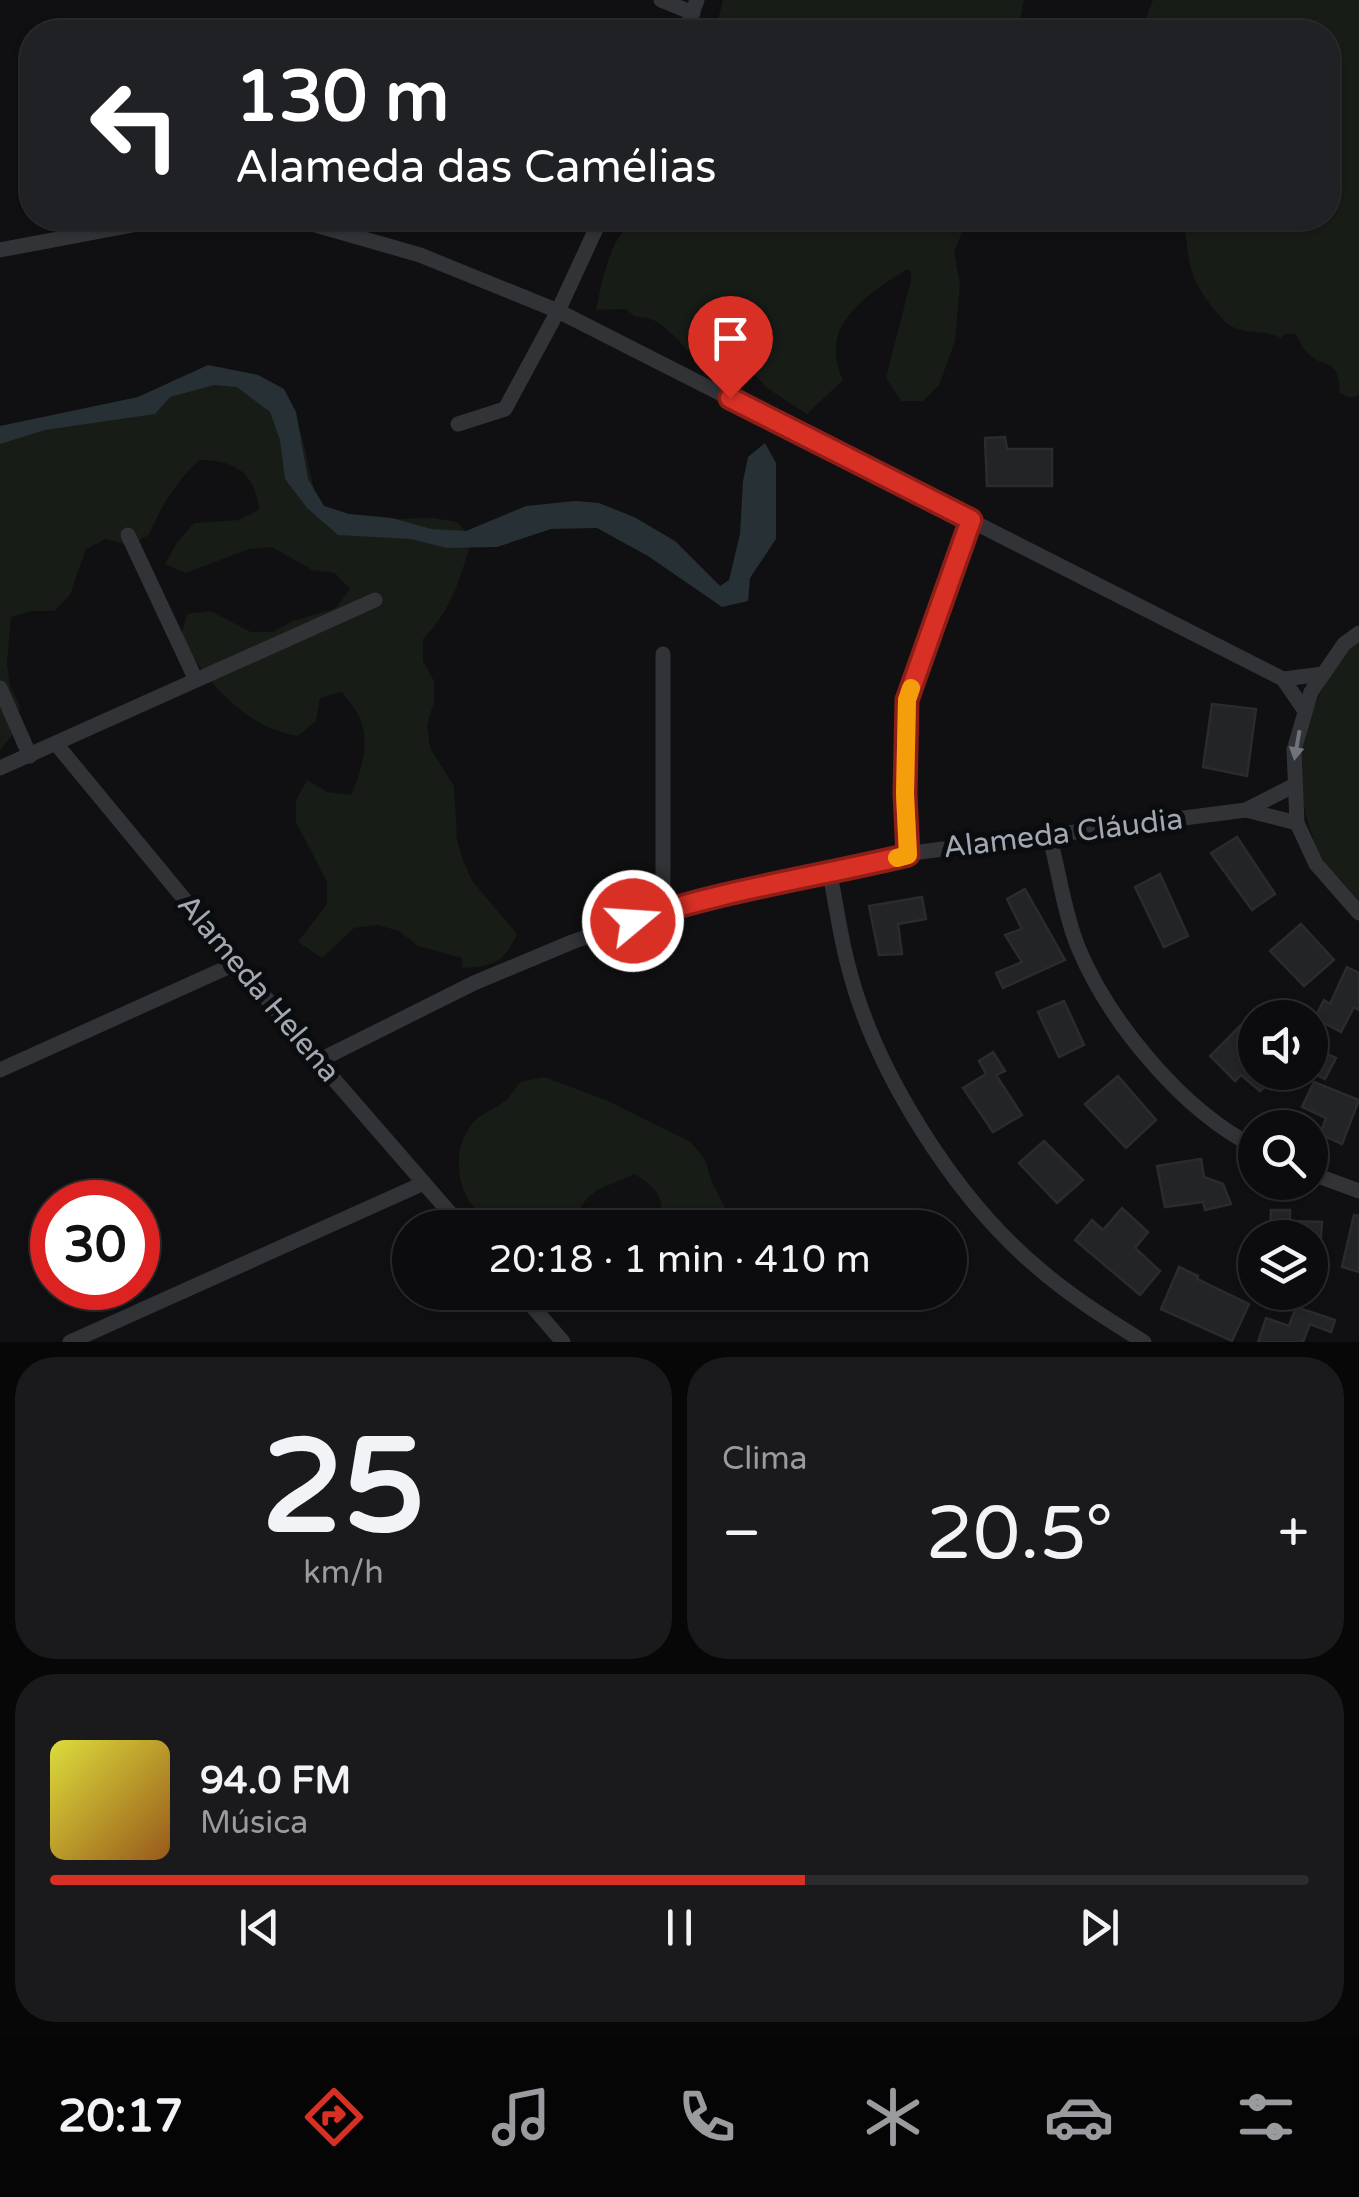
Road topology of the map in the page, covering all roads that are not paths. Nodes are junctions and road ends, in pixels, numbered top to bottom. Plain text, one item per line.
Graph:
1 (661, 0) edge
2 (695, 7) edge
3 (106, 230) edge
4 (333, 230) edge
5 (595, 230) edge
6 (0, 250) edge
7 (558, 311) junction
8 (458, 424) dead end
9 (971, 520) junction
10 (128, 535) dead end
11 (376, 600) dead end
12 (1359, 633) edge
13 (663, 654) dead end
14 (1323, 674) junction
15 (1282, 678) junction
16 (196, 680) junction
17 (0, 688) edge
18 (1305, 712) junction
19 (57, 745) junction
20 (30, 756) junction
21 (0, 768) edge
22 (1295, 785) junction
23 (1246, 810) junction
24 (1297, 823) junction
25 (1050, 835) junction
26 (908, 855) junction
27 (830, 874) junction
28 (664, 910) junction
29 (1359, 913) edge
30 (237, 964) junction
31 (318, 1061) junction
32 (0, 1070) edge
33 (1238, 1138) edge
34 (1328, 1180) edge
35 (424, 1183) junction
36 (1359, 1191) edge
37 (447, 1210) edge
38 (535, 1310) edge
39 (70, 1342) edge
40 (563, 1342) edge
41 (1144, 1342) edge

1 - 2 street
3 - 6 street
4 - 7 street
5 - 7 street
7 - 8 street
7 - 9 street
9 - 15 street
9 - 26 street
10 - 16 street
11 - 16 street
12 - 14 street
13 - 28 street
14 - 15 street
14 - 18 street
15 - 18 street
16 - 19 street
17 - 20 street
18 -> 22 street
19 - 20 street
19 - 30 street, Alameda Helena
20 - 21 street
22 - 23 street
22 - 24 street
23 - 24 street
23 - 25 street, Alameda Cláudia
24 - 29 street
25 - 26 street, Alameda Cláudia
25 - 33 street
26 - 27 street, Alameda Cláudia
27 - 28 street, Alameda Cláudia
27 - 41 street
28 - 31 street, Alameda Cláudia
30 - 31 street, Alameda Helena
30 - 32 street
31 - 35 street, Alameda Helena
34 - 36 street
35 - 37 street, Alameda Helena
35 - 39 street
38 - 40 street

